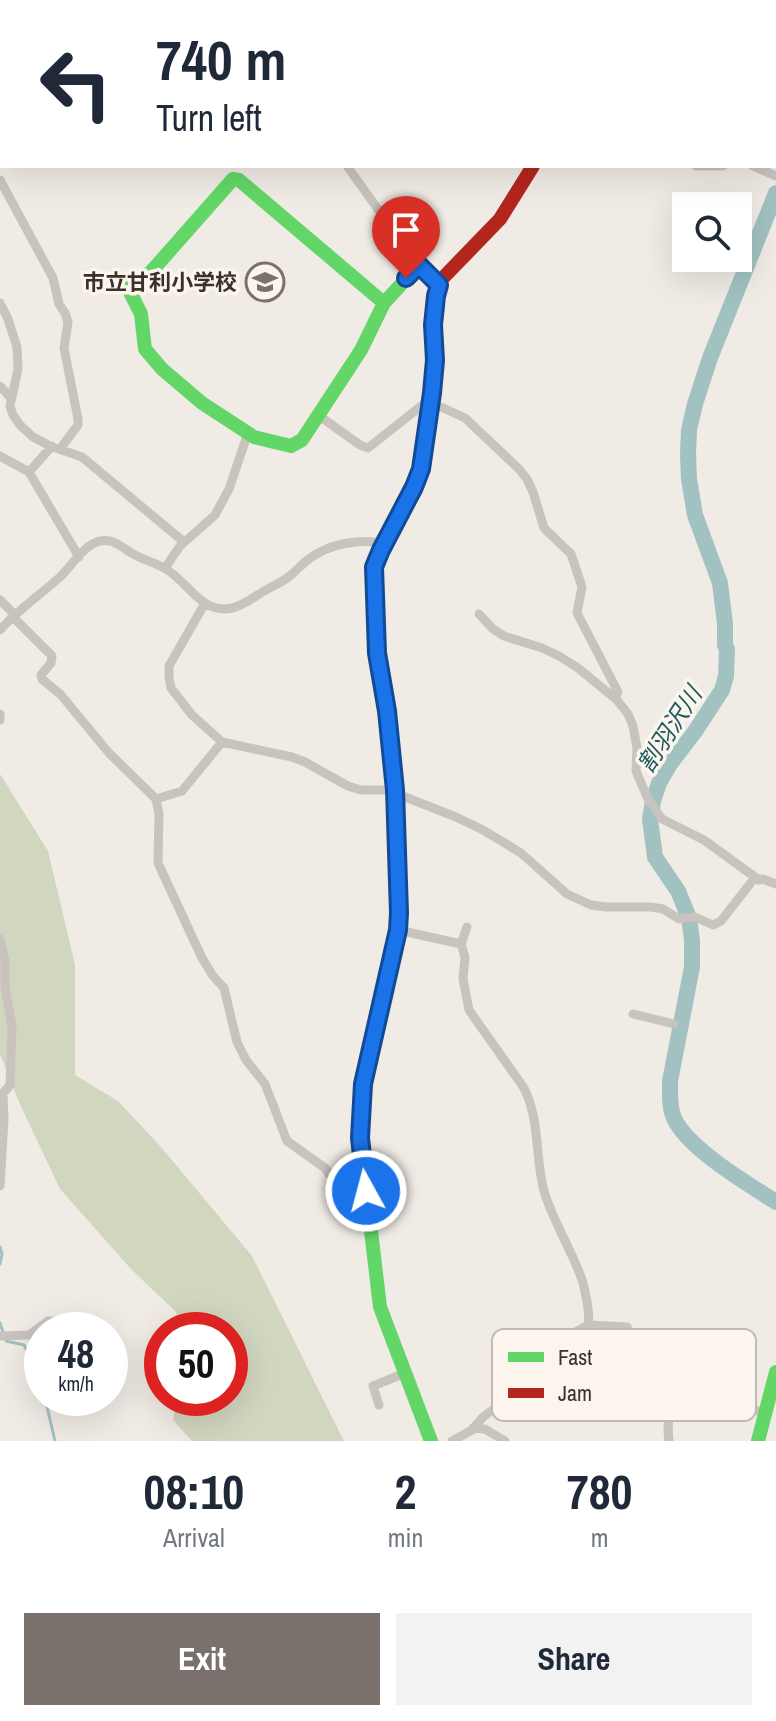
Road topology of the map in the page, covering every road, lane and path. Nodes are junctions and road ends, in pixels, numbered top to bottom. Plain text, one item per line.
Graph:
1 (348, 168) edge
2 (532, 168) edge
3 (0, 180) edge
4 (419, 265) junction
5 (439, 285) junction
6 (0, 303) edge
7 (384, 303) junction
8 (0, 386) edge
9 (11, 398) junction
10 (431, 404) junction
11 (318, 415) junction
12 (248, 433) junction
13 (56, 448) junction
14 (0, 456) edge
15 (29, 472) junction
16 (184, 542) junction
17 (384, 543) junction
18 (79, 557) junction
19 (165, 568) junction
20 (0, 600) edge
21 (205, 603) junction
22 (479, 614) dead end
23 (13, 615) junction
24 (0, 630) edge
25 (617, 700) junction
26 (0, 714) edge
27 (0, 720) edge
28 (222, 742) junction
29 (395, 791) junction
30 (156, 799) junction
31 (759, 880) junction
32 (776, 884) edge
33 (467, 927) dead end
34 (398, 930) junction
35 (0, 939) edge
36 (461, 944) junction
37 (633, 1014) dead end
38 (674, 1024) dead end
39 (2, 1096) edge
40 (0, 1186) edge
41 (368, 1214) junction
42 (588, 1325) junction
43 (581, 1329) edge
44 (628, 1329) edge
45 (24, 1335) edge
46 (0, 1336) edge
47 (776, 1372) edge
48 (405, 1373) junction
49 (379, 1405) dead end
50 (492, 1410) edge
51 (756, 1410) edge
52 (764, 1414) junction
53 (668, 1421) edge
54 (473, 1428) junction
55 (431, 1441) edge
56 (452, 1441) edge
57 (505, 1441) edge
58 (669, 1441) edge
59 (758, 1441) edge

1 - 4 street
2 - 5 main road
3 - 13 street
4 - 5 street
4 - 7 main road
5 - 10 main road
6 - 9 street
7 - 11 main road
7 - 12 main road
8 - 9 street
9 - 13 street
10 - 11 street
10 - 17 main road
10 - 25 street
11 - 12 main road
12 - 16 street
13 - 15 street
13 - 16 street
14 - 15 street
15 - 18 street
16 - 19 street
17 - 21 street
17 - 29 main road
18 - 19 street
18 - 23 street
19 - 21 street
20 - 23 street
21 - 28 street
22 - 25 street
23 - 24 street
23 - 30 street
25 - 31 street
26 - 27 street
28 - 29 street
28 - 30 street
29 - 31 street
29 - 34 main road
30 - 41 street
31 - 32 street
33 - 36 street
34 - 36 street
34 - 41 main road
35 - 39 street
36 - 42 street
37 - 38 street
39 - 40 street
41 - 48 main road
42 - 43 street
42 - 44 street
45 - 46 street
47 - 52 main road
48 - 49 street
48 - 55 main road
50 - 54 street
51 - 52 street
52 - 59 main road
53 - 58 street
54 - 56 street
54 - 57 street

